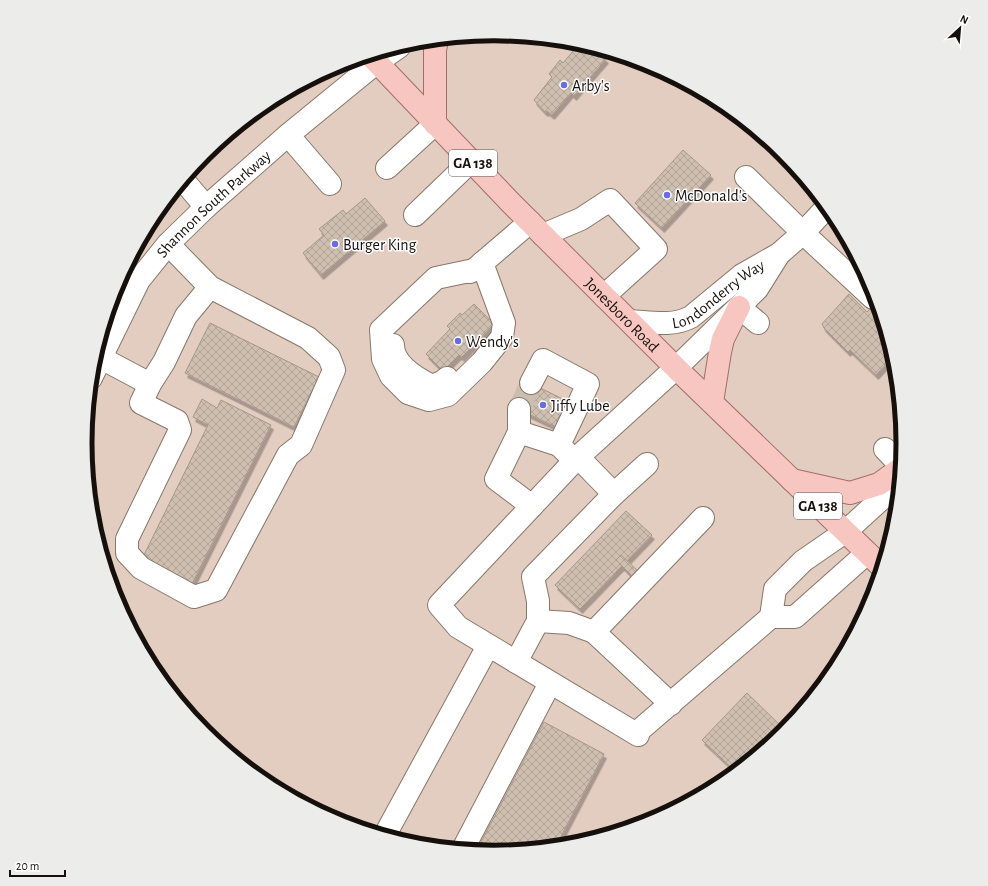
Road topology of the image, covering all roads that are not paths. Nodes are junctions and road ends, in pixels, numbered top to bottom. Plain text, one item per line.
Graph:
1 (436, 45) edge
2 (373, 59) edge
3 (372, 60) edge
4 (434, 124) junction
5 (288, 135) junction
6 (471, 161) junction
7 (388, 168) dead end
8 (746, 177) dead end
9 (187, 184) edge
10 (330, 184) dead end
11 (206, 207) junction
12 (822, 212) edge
13 (415, 214) dead end
14 (536, 228) junction
15 (803, 233) junction
16 (168, 244) junction
17 (779, 254) junction
18 (478, 267) junction
19 (210, 287) junction
20 (866, 292) edge
21 (604, 296) junction
22 (739, 307) junction
23 (630, 321) junction
24 (504, 323) junction
25 (758, 323) dead end
26 (102, 355) edge
27 (676, 368) junction
28 (98, 373) edge
29 (531, 383) tunnel mouth
30 (150, 384) junction
31 (712, 402) junction
32 (519, 409) tunnel mouth
33 (518, 432) junction
34 (559, 445) junction
35 (884, 449) dead end
36 (577, 459) junction
37 (895, 460) edge
38 (647, 464) dead end
39 (895, 473) edge
40 (792, 480) junction
41 (894, 488) edge
42 (614, 494) junction
43 (532, 506) junction
44 (703, 518) dead end
45 (845, 532) junction
46 (875, 560) edge
47 (771, 617) junction
48 (538, 621) junction
49 (594, 632) junction
50 (488, 646) junction
51 (516, 662) junction
52 (550, 683) junction
53 (671, 704) junction
54 (388, 830) edge
55 (465, 844) edge

1 - 4 main road
2 - 4 main road, Jonesboro Road / GA 138
3 - 5 street, Shannon South Parkway
4 - 6 main road, Jonesboro Road / GA 138
4 - 7 street
5 - 10 street
5 - 11 street, Shannon South Parkway
6 - 13 street
6 - 14 main road, Jonesboro Road / GA 138
8 - 15 street
9 - 11 street
11 - 16 street, Shannon South Parkway
12 - 15 street, Londonderry Way
14 - 18 street
14 - 21 main road, Jonesboro Road / GA 138
14 - 21 street
15 - 17 street, Londonderry Way
15 - 20 street
16 - 19 street
16 - 26 street, Shannon South Parkway
17 - 22 street, Londonderry Way
17 - 23 street, Londonderry Way
18 - 24 street
18 - 24 street
18 - 24 street
19 - 30 street
19 - 30 street
21 - 23 main road, Jonesboro Road / GA 138
22 - 25 street
22 - 27 street, Londonderry Way
22 - 31 main road
23 - 27 main road, Jonesboro Road / GA 138
27 - 31 main road, Jonesboro Road / GA 138
27 - 36 street, Londonderry Way
28 - 30 street
29 - 34 street
31 - 40 main road, Jonesboro Road / GA 138
32 - 33 street
33 - 34 street
33 - 43 street
34 - 36 street
35 - 37 street
36 - 42 street
36 - 43 street, Londonderry Way
38 - 42 street
39 - 40 main road
40 - 45 main road, Jonesboro Road / GA 138
41 - 45 street
42 - 48 street
43 - 50 street, Londonderry Way
44 - 49 street
45 - 46 main road, Jonesboro Road / GA 138
45 - 47 street
46 - 47 street
47 - 53 street
48 - 49 street
48 - 51 street
49 - 53 street
50 - 51 street
50 - 54 street
51 - 52 street
52 - 53 street
52 - 55 street

